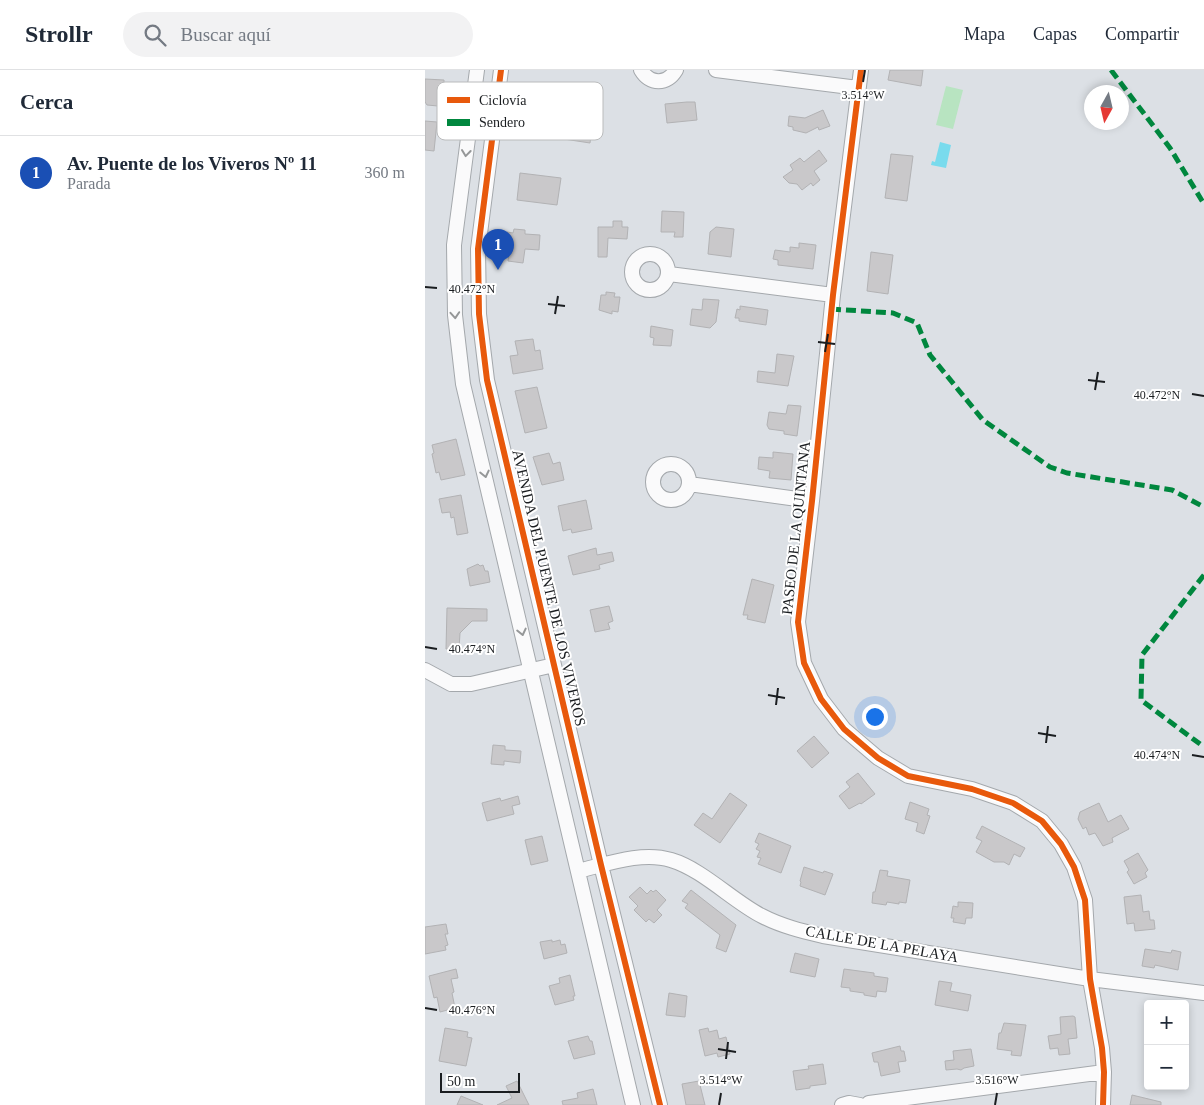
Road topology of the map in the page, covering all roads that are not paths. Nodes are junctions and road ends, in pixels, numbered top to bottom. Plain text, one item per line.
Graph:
1 (641, 70) edge
2 (676, 70) edge
3 (716, 70) edge
4 (861, 70) edge
5 (858, 88) junction
6 (468, 140) edge
7 (492, 140) edge
8 (669, 274) dead end
9 (833, 295) junction
10 (496, 415) junction
11 (472, 421) junction
12 (689, 484) dead end
13 (812, 501) junction
14 (554, 665) junction
15 (425, 670) edge
16 (531, 670) junction
17 (601, 865) junction
18 (578, 871) junction
19 (1090, 978) junction
20 (1204, 993) edge
21 (1104, 1072) junction
22 (633, 1105) edge
23 (660, 1105) edge
24 (842, 1105) edge
25 (860, 1105) edge
26 (868, 1105) edge
27 (1103, 1105) edge

1 - 2 street
3 - 5 street
4 - 5 street, PASEO DE LA QUINTANA
5 - 9 street, PASEO DE LA QUINTANA
6 -> 11 street
7 - 10 street, AVENIDA DEL PUENTE DE LOS VIVEROS
8 - 9 street
9 - 13 street, PASEO DE LA QUINTANA
10 - 11 street
10 - 14 street, AVENIDA DEL PUENTE DE LOS VIVEROS
11 -> 16 street
12 - 13 street
13 - 19 street, PASEO DE LA QUINTANA
14 - 16 street
14 - 17 street, AVENIDA DEL PUENTE DE LOS VIVEROS
15 - 16 street
16 - 18 street
17 - 18 street, CALLE DE LA PELAYA
17 - 19 street, CALLE DE LA PELAYA
17 - 23 street, AVENIDA DEL PUENTE DE LOS VIVEROS
18 - 22 street
19 - 20 street, CALLE DE LA PELAYA
19 - 21 street, PASEO DE LA QUINTANA
21 - 26 street
21 - 27 street, PASEO DE LA QUINTANA
24 - 25 street

